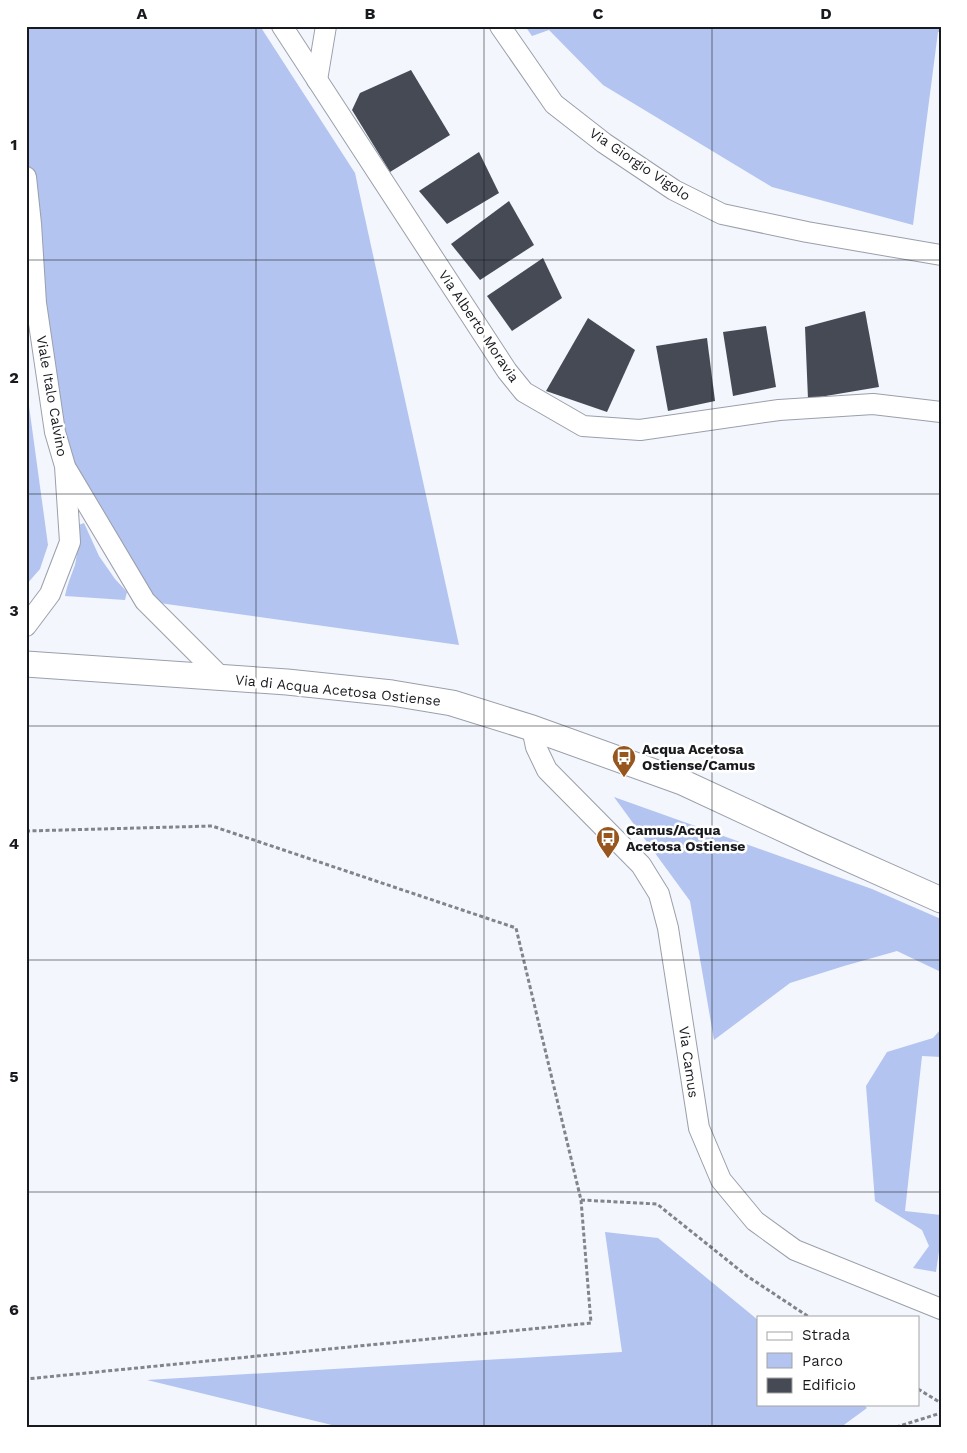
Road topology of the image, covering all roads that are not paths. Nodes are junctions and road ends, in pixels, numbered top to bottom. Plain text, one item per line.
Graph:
1 (282, 26) edge
2 (326, 26) edge
3 (500, 26) edge
4 (316, 80) junction
5 (26, 177) edge
6 (941, 256) edge
7 (941, 412) edge
8 (65, 466) junction
9 (26, 626) edge
10 (26, 664) edge
11 (221, 678) junction
12 (532, 728) junction
13 (941, 900) edge
14 (941, 1309) edge

1 - 4 street, Via Alberto Moravia
2 - 4 street
3 - 6 street, Via Giorgio Vigolo
4 - 7 street, Via Alberto Moravia
5 - 8 street, Viale Italo Calvino
8 - 9 street, Viale Italo Calvino
8 - 11 street, Viale Italo Calvino
10 - 11 street, Via di Acqua Acetosa Ostiense
11 - 12 street, Via di Acqua Acetosa Ostiense
12 - 13 street, Via di Acqua Acetosa Ostiense
12 - 14 street, Via Camus

